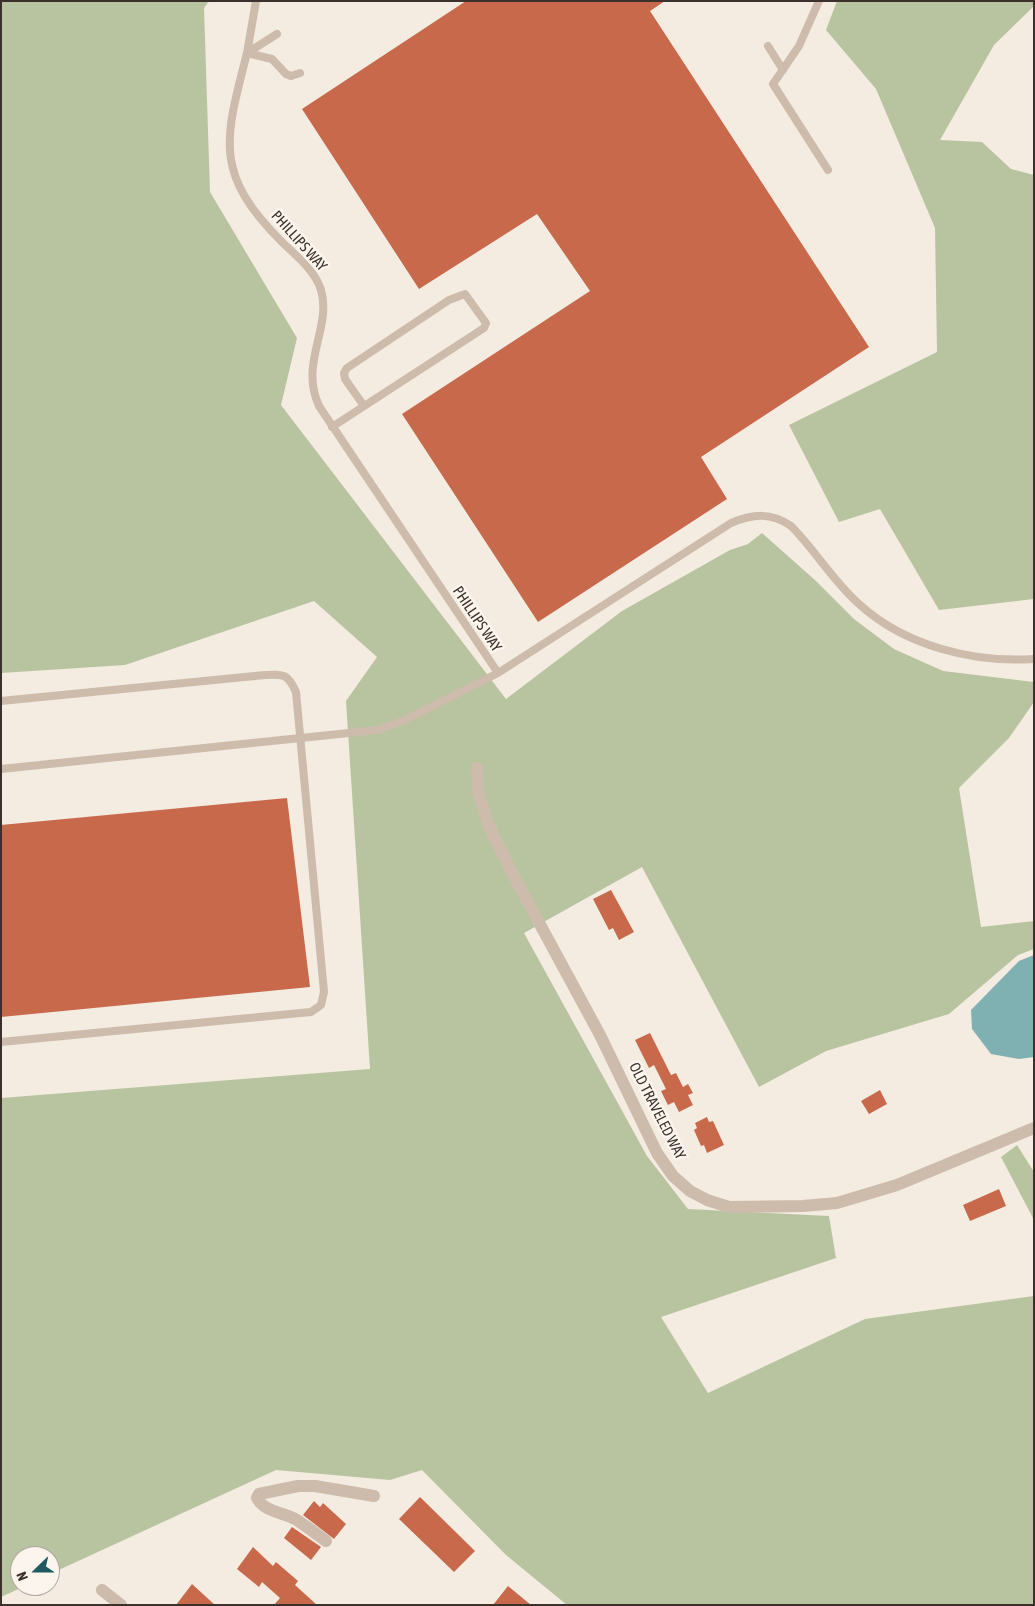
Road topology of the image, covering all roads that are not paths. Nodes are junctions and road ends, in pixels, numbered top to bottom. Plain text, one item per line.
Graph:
1 (256, 1) edge
2 (819, 1) edge
3 (277, 34) dead end
4 (768, 46) dead end
5 (247, 53) junction
6 (783, 70) junction
7 (300, 73) dead end
8 (828, 170) dead end
9 (364, 406) junction
10 (332, 427) junction
11 (1034, 659) edge
12 (498, 673) junction
13 (1, 701) edge
14 (300, 738) junction
15 (477, 768) dead end
16 (1, 769) edge
17 (1, 1042) edge
18 (1034, 1128) edge
19 (374, 1496) dead end
20 (326, 1541) dead end
21 (102, 1590) dead end
22 (121, 1605) edge

1 - 5 lane, PHILLIPS WAY
2 - 6 lane
3 - 5 lane
4 - 6 lane
5 - 7 lane
5 - 10 lane, PHILLIPS WAY
6 - 8 lane
9 - 9 lane
9 - 10 lane
10 - 12 lane, PHILLIPS WAY
11 - 12 lane, PHILLIPS WAY
12 - 14 lane
13 - 14 lane
14 - 16 lane
14 - 17 lane
15 - 18 street, OLD TRAVELED WAY
19 - 20 street
21 - 22 street

